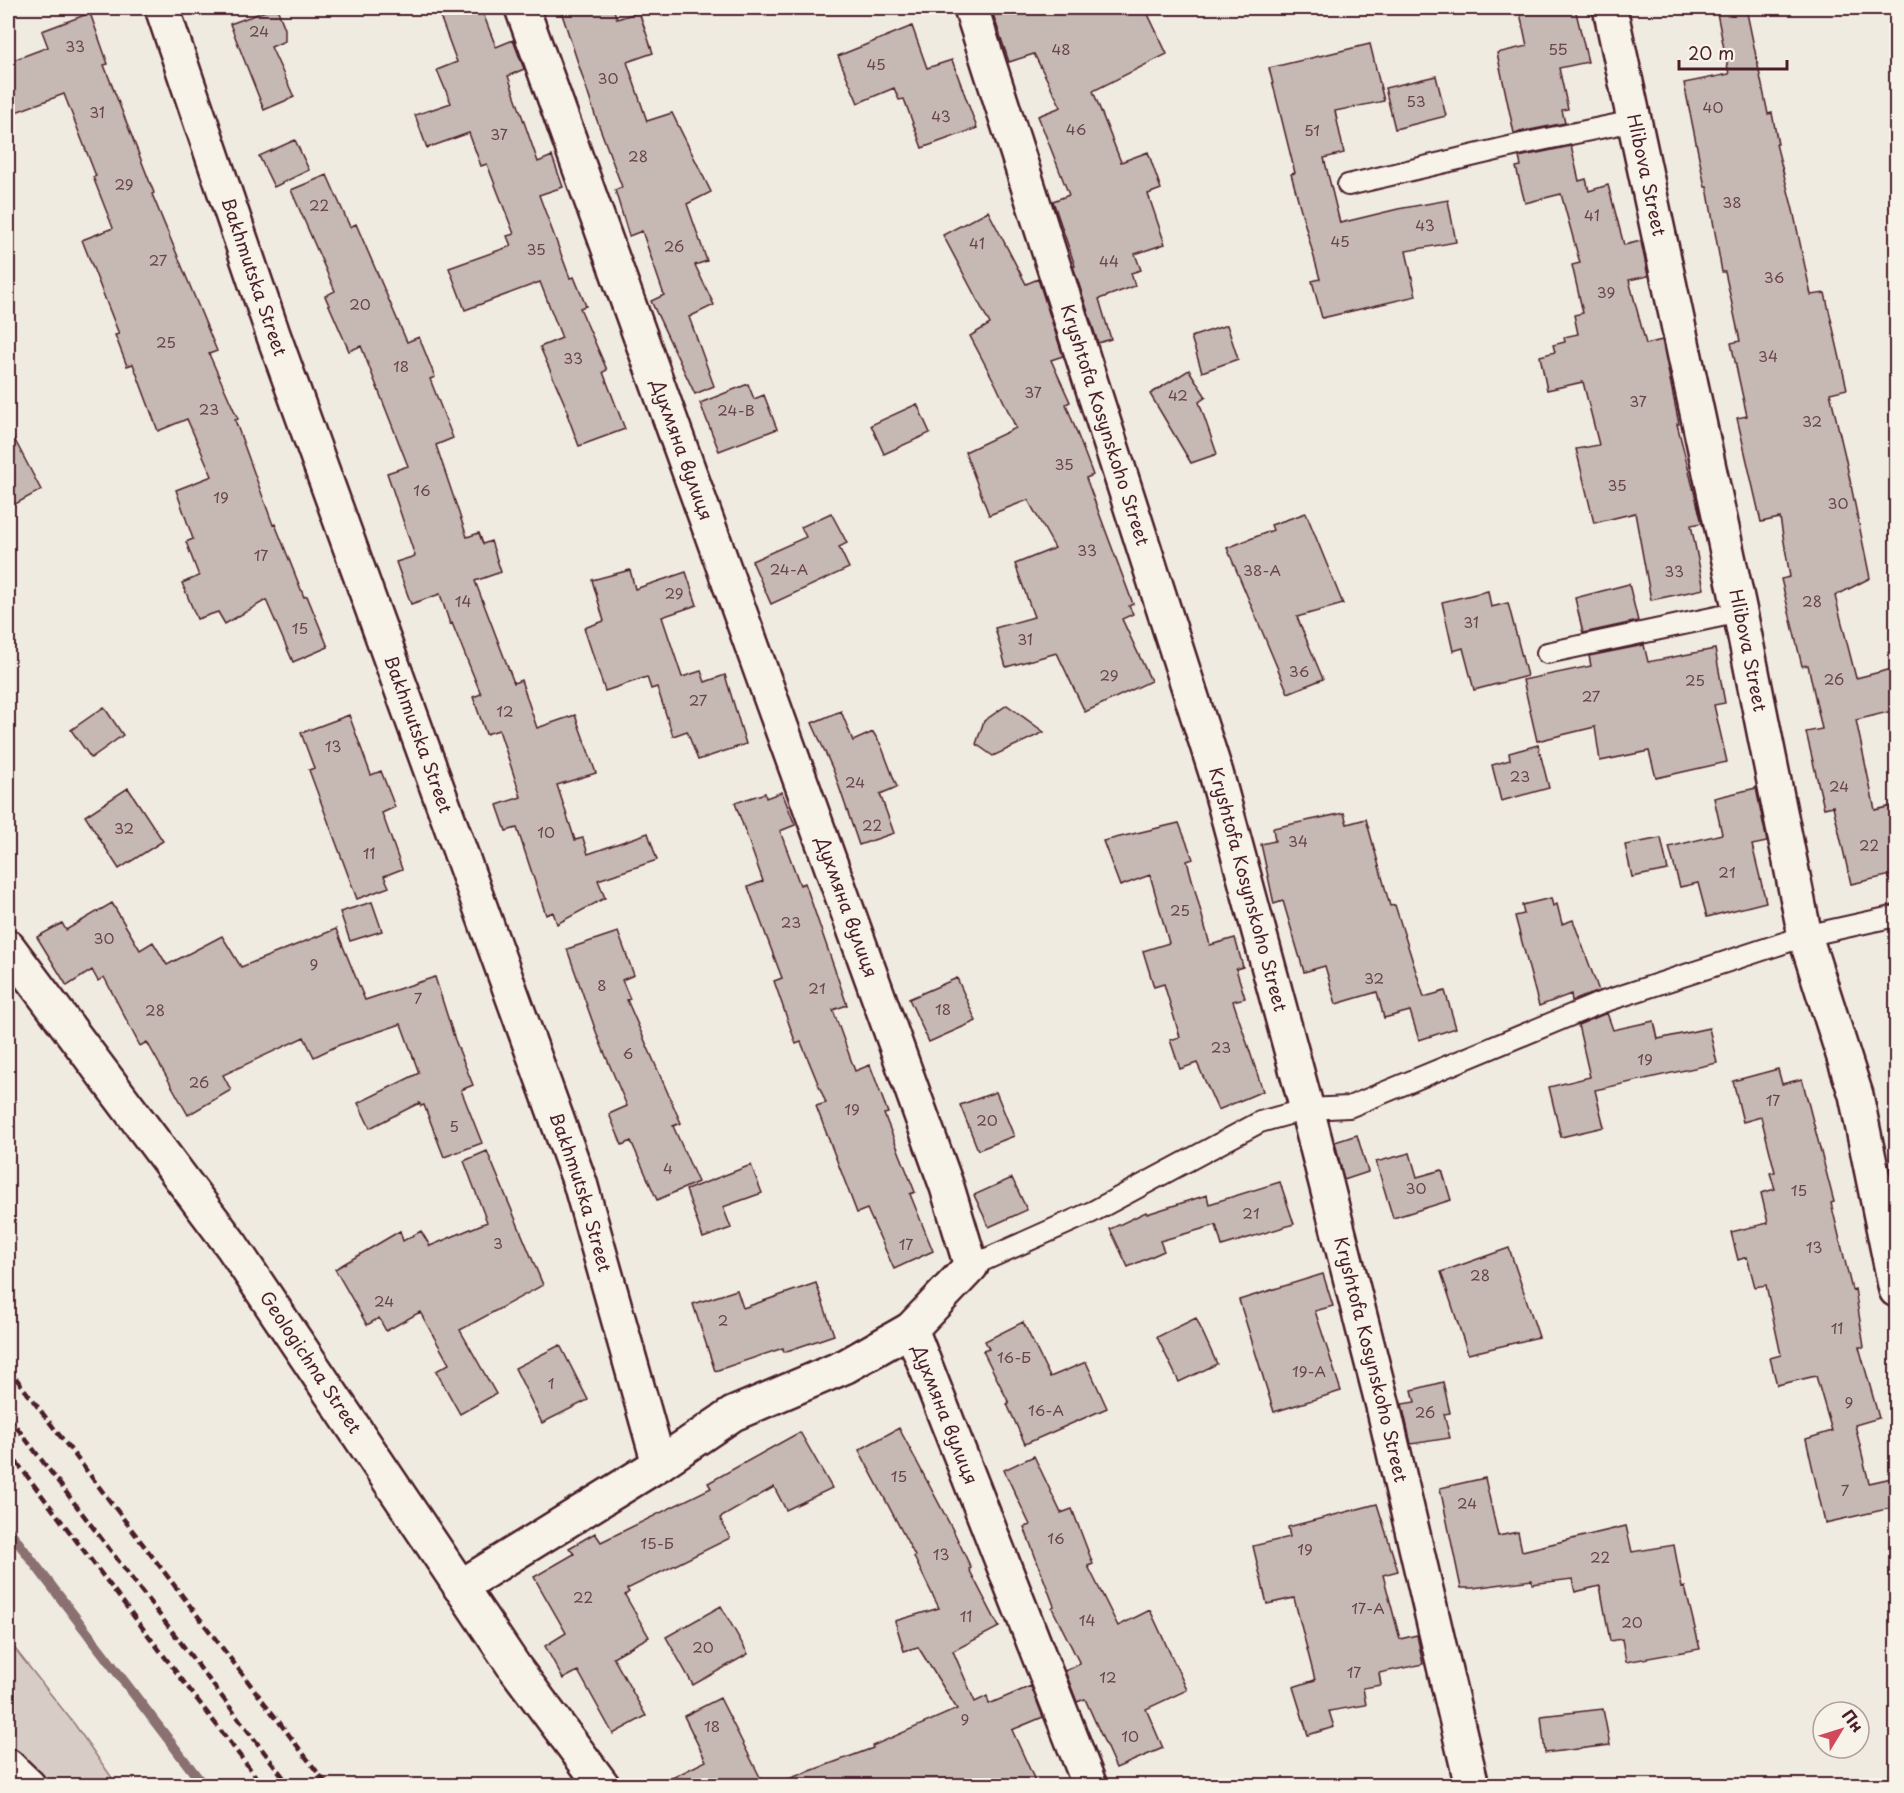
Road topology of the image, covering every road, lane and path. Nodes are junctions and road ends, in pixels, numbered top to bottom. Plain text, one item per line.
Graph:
1 (162, 8) edge
2 (522, 8) edge
3 (970, 8) edge
4 (1611, 8) edge
5 (1634, 122) junction
6 (1348, 185) dead end
7 (1740, 612) junction
8 (1547, 653) dead end
9 (1896, 916) edge
10 (1805, 936) junction
11 (8, 947) edge
12 (1307, 1109) junction
13 (971, 1266) junction
14 (1896, 1290) edge
15 (911, 1329) junction
16 (659, 1464) junction
17 (460, 1587) junction
18 (8, 1766) edge
19 (29, 1785) edge
20 (603, 1785) edge
21 (1090, 1785) edge
22 (1472, 1785) edge

1 - 16 street, Bakhmutska Street
2 - 13 street, Духмяна вулиця
3 - 12 street, Kryshtofa Kosynskoho Street
4 - 5 street, Hlibova Street
5 - 6 lane
5 - 7 street, Hlibova Street
7 - 8 lane
7 - 10 street, Hlibova Street
9 - 10 lane
10 - 12 lane
10 - 14 street, Hlibova Street
11 - 17 street, Geologichna Street
12 - 13 lane
12 - 22 street, Kryshtofa Kosynskoho Street
13 - 15 street, Духмяна вулиця
15 - 16 street
15 - 21 street, Духмяна вулиця
16 - 17 street
17 - 20 street, Geologichna Street
18 - 19 street

